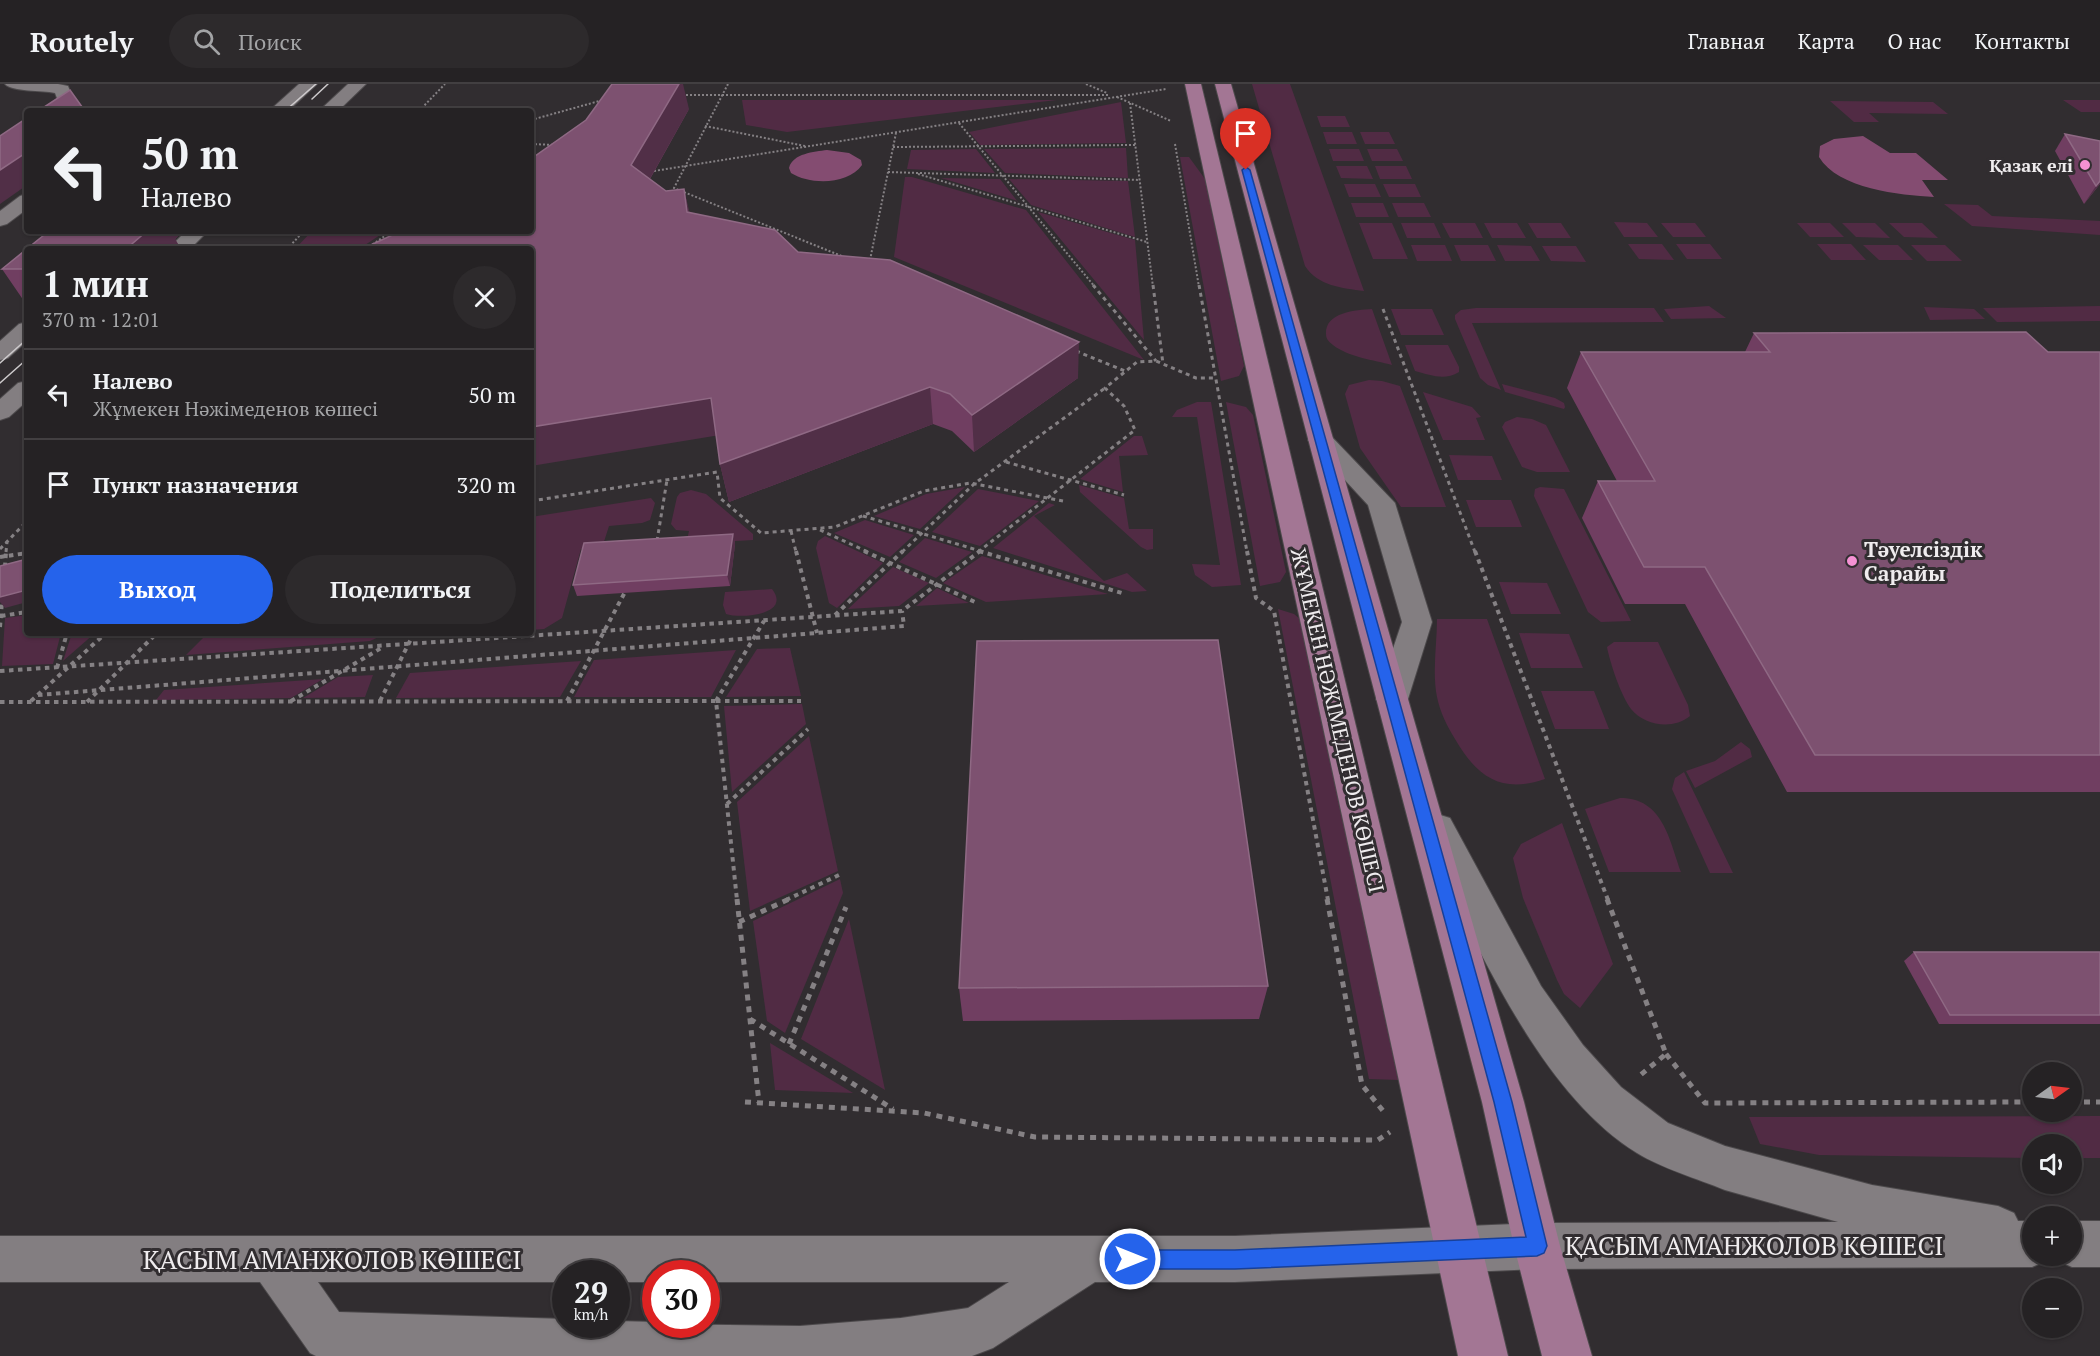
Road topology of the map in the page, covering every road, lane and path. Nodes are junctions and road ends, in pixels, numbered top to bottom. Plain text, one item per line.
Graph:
1 (13, 84) edge
2 (309, 84) edge
3 (358, 84) edge
4 (445, 84) edge
5 (728, 84) edge
6 (1086, 84) edge
7 (1165, 84) edge
8 (1223, 84) edge
9 (1176, 91) edge
10 (677, 95) dead end
11 (722, 95) junction
12 (1110, 95) junction
13 (1117, 97) junction
14 (610, 98) edge
15 (1130, 103) junction
16 (69, 108) edge
17 (281, 108) edge
18 (331, 108) edge
19 (422, 108) edge
20 (1169, 110) dead end
21 (534, 119) edge
22 (1171, 120) junction
23 (958, 123) junction
24 (705, 126) junction
25 (1173, 132) dead end
26 (896, 133) junction
27 (534, 144) edge
28 (1175, 144) dead end
29 (554, 145) edge
30 (1135, 145) junction
31 (808, 147) junction
32 (893, 147) junction
33 (978, 147) junction
34 (685, 167) junction
35 (654, 171) dead end
36 (888, 172) junction
37 (912, 172) junction
38 (1002, 176) junction
39 (1140, 180) junction
40 (24, 202) edge
41 (1028, 207) junction
42 (0, 220) edge
43 (195, 234) edge
44 (301, 234) edge
45 (388, 234) edge
46 (1148, 242) junction
47 (181, 246) edge
48 (290, 246) edge
49 (370, 246) edge
50 (847, 258) edge
51 (868, 267) edge
52 (24, 332) edge
53 (1072, 350) edge
54 (0, 353) edge
55 (1156, 361) junction
56 (1163, 364) junction
57 (1125, 371) junction
58 (1214, 378) junction
59 (1105, 388) junction
60 (24, 391) edge
61 (0, 412) edge
62 (1321, 440) junction
63 (1005, 462) junction
64 (667, 480) junction
65 (1072, 480) junction
66 (974, 484) junction
67 (1124, 495) dead end
68 (1050, 499) junction
69 (534, 501) edge
70 (1063, 501) dead end
71 (862, 516) junction
72 (24, 523) edge
73 (819, 530) junction
74 (791, 531) junction
75 (922, 534) junction
76 (7, 542) junction
77 (0, 549) edge
78 (656, 549) edge
79 (981, 551) junction
80 (24, 553) edge
81 (5, 556) junction
82 (0, 557) edge
83 (891, 563) junction
84 (4, 568) edge
85 (937, 585) junction
86 (3, 592) edge
87 (625, 592) edge
88 (1122, 593) dead end
89 (975, 602) dead end
90 (902, 611) junction
91 (24, 612) edge
92 (0, 616) edge
93 (835, 616) junction
94 (813, 617) junction
95 (764, 621) junction
96 (0, 627) edge
97 (605, 631) junction
98 (817, 633) junction
99 (66, 636) edge
100 (103, 636) edge
101 (155, 636) edge
102 (412, 636) edge
103 (752, 638) junction
104 (408, 645) junction
105 (384, 646) junction
106 (594, 651) junction
107 (126, 664) junction
108 (397, 666) junction
109 (57, 668) junction
110 (68, 668) junction
111 (0, 671) edge
112 (342, 671) junction
113 (99, 690) junction
114 (38, 695) junction
115 (1392, 699) junction
116 (291, 701) junction
117 (380, 701) junction
118 (567, 701) junction
119 (716, 701) junction
120 (801, 701) dead end
121 (0, 702) edge
122 (31, 702) junction
123 (87, 702) junction
124 (807, 729) dead end
125 (1417, 787) junction
126 (726, 804) junction
127 (839, 875) dead end
128 (846, 907) dead end
129 (739, 922) junction
130 (750, 1019) junction
131 (789, 1044) junction
132 (1666, 1054) dead end
133 (2022, 1102) edge
134 (2082, 1102) edge
135 (2100, 1102) edge
136 (759, 1103) dead end
137 (896, 1111) dead end
138 (1390, 1119) dead end
139 (2022, 1233) edge
140 (2022, 1244) edge
141 (1537, 1246) junction
142 (1458, 1249) junction
143 (0, 1259) edge
144 (1089, 1259) junction
145 (273, 1260) junction
146 (800, 1353) edge
147 (1483, 1356) edge
148 (1567, 1356) edge

1 - 16 street
2 - 17 street
3 - 18 street
4 - 19 path
5 - 11 path
6 - 12 path
7 - 9 path
8 - 62 main road
9 - 13 path
9 - 142 main road, ЖҰМЕКЕН НӘЖІМЕДЕНОВ КӨШЕСІ
10 - 11 path
11 - 12 path
11 - 24 path
12 - 13 path
13 - 15 path
13 - 23 path
14 - 21 path
15 - 22 path
15 - 30 path
20 - 22 path
22 - 25 path
23 - 26 path
23 - 33 path
24 - 31 path
24 - 34 path
26 - 31 path
26 - 32 path
27 - 29 path
28 - 58 path
30 - 33 path
30 - 39 path
31 - 34 path
32 - 33 path
32 - 36 path
33 - 38 path
34 - 35 path
34 - 50 path
36 - 37 path
36 - 51 path
37 - 38 path
37 - 41 path
38 - 39 path
38 - 41 path
39 - 46 path
40 - 42 street
41 - 46 path
41 - 55 path
43 - 47 street
44 - 48 path
45 - 49 path
46 - 56 path
52 - 54 street
53 - 57 path
55 - 56 path
55 - 57 path
56 - 58 path
57 - 59 path
58 - 138 path
59 - 63 path
59 - 65 path
60 - 61 street
62 - 115 main road
62 - 115 street
63 - 65 path
63 - 66 path
64 - 69 path
64 - 74 path
64 - 78 path
65 - 67 path
65 - 68 path
66 - 68 path
66 - 71 path
66 - 75 path
68 - 70 path
68 - 79 path
71 - 73 path
71 - 75 path
72 - 76 path
73 - 74 path
73 - 83 path
74 - 94 path
75 - 79 path
75 - 83 path
76 - 77 path
76 - 81 path
79 - 85 path
79 - 88 path
80 - 81 path
81 - 82 path
81 - 84 path
83 - 85 path
83 - 93 path
85 - 89 path
85 - 90 path
86 - 96 path
87 - 97 path
90 - 93 path
90 - 98 path
91 - 92 path
93 - 94 path
94 - 95 path
94 - 98 path
95 - 97 path
95 - 103 path
97 - 104 path
97 - 106 path
98 - 103 path
99 - 109 path
100 - 110 path
101 - 107 path
102 - 104 path
103 - 106 path
103 - 119 path
104 - 105 path
104 - 108 path
105 - 107 path
105 - 112 path
106 - 108 path
106 - 118 path
107 - 110 path
107 - 113 path
108 - 112 path
108 - 117 path
109 - 110 path
109 - 111 path
110 - 114 path
112 - 113 path
112 - 116 path
113 - 114 path
113 - 123 path
114 - 122 path
115 - 125 main road
116 - 117 path
116 - 123 path
117 - 118 path
118 - 119 path
119 - 120 path
119 - 126 path
121 - 122 path
122 - 123 path
124 - 126 path
125 - 139 street
125 - 141 main road
126 - 129 path
127 - 129 path
128 - 131 path
129 - 130 path
130 - 131 path
130 - 136 path
131 - 137 path
132 - 133 path
134 - 135 path
140 - 141 street, ҚАСЫМ АМАНЖОЛОВ КӨШЕСІ
141 - 142 street, ҚАСЫМ АМАНЖОЛОВ КӨШЕСІ
141 - 148 main road
142 - 144 street, ҚАСЫМ АМАНЖОЛОВ КӨШЕСІ
142 - 147 main road, ЖҰМЕКЕН НӘЖІМЕДЕНОВ КӨШЕСІ
143 - 145 street, ҚАСЫМ АМАНЖОЛОВ КӨШЕСІ
144 - 145 street, ҚАСЫМ АМАНЖОЛОВ КӨШЕСІ
144 - 146 street
145 - 146 street

